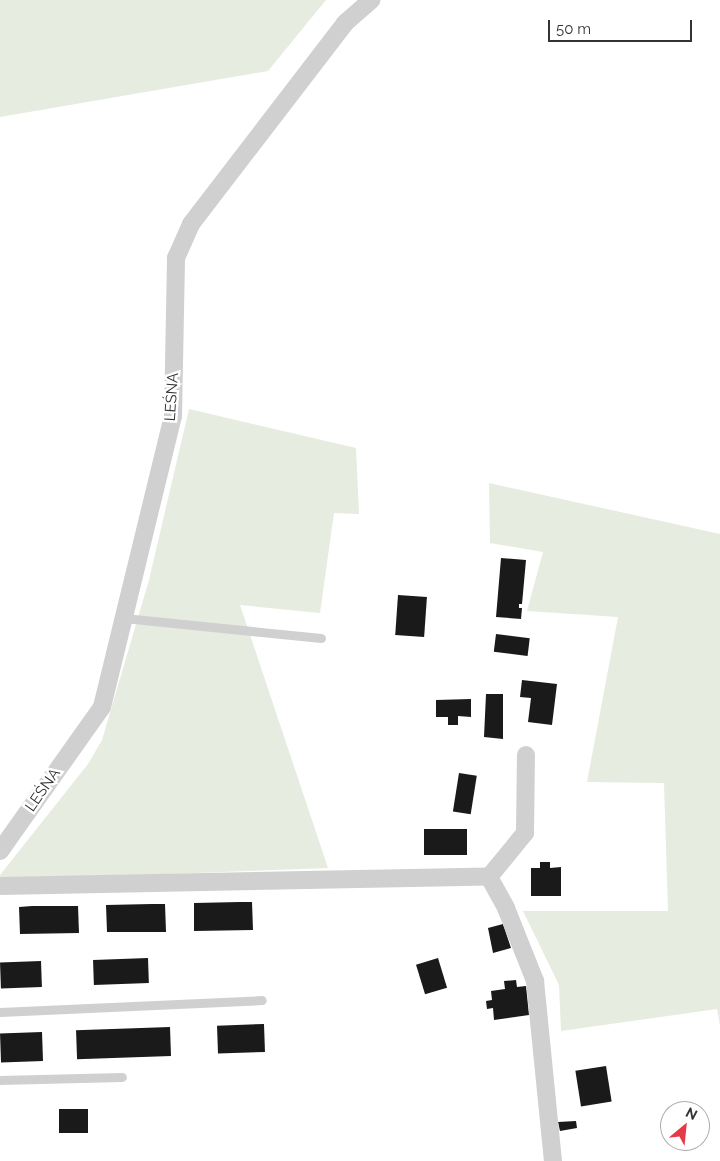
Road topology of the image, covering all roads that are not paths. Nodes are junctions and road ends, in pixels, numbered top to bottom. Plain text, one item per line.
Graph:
1 (371, 0) edge
2 (124, 618) junction
3 (321, 638) dead end
4 (526, 755) dead end
5 (0, 851) edge
6 (489, 878) junction
7 (0, 886) edge
8 (262, 1000) dead end
9 (0, 1012) edge
10 (122, 1077) dead end
11 (0, 1080) edge
12 (553, 1161) edge

1 - 2 street, LEŚNA
2 - 3 lane
2 - 5 street, LEŚNA
4 - 6 street
6 - 7 street
6 - 12 street
8 - 9 lane
10 - 11 lane

